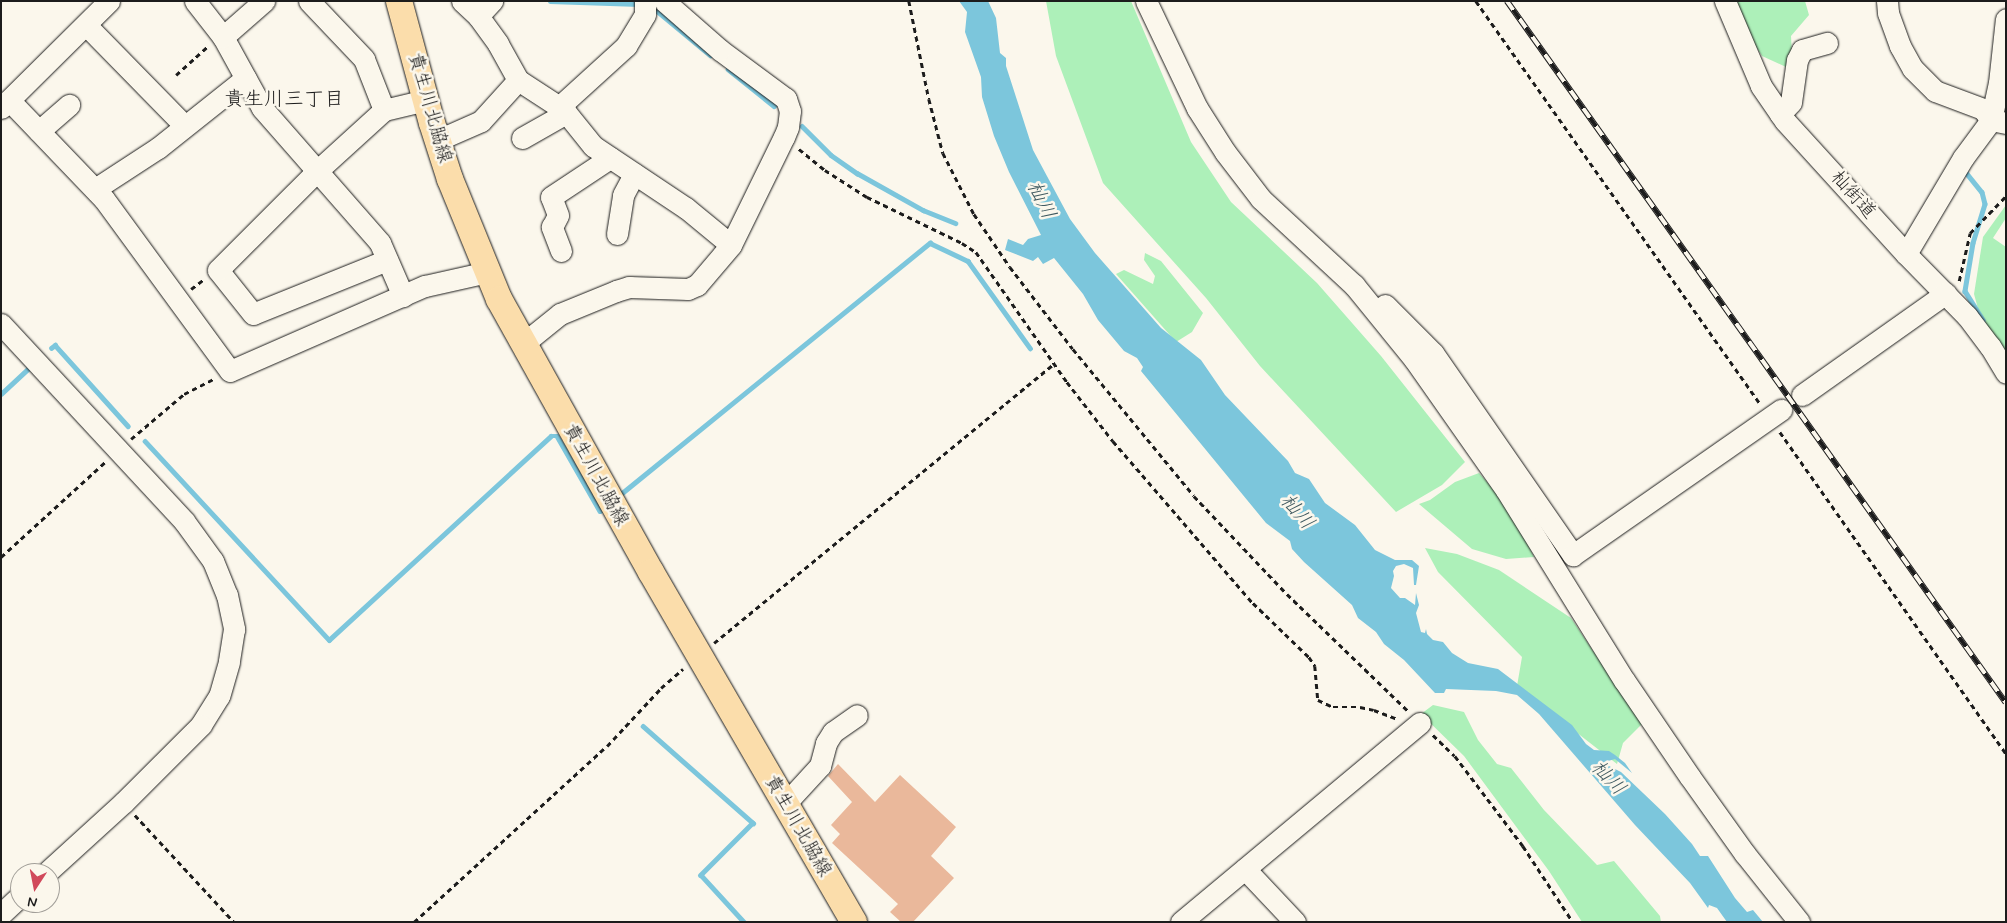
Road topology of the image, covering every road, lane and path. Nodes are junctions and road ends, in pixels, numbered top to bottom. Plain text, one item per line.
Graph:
1 (109, 1) edge
2 (195, 1) edge
3 (264, 1) edge
4 (309, 1) edge
5 (399, 1) edge
6 (462, 1) edge
7 (645, 1) edge
8 (664, 1) edge
9 (909, 1) edge
10 (1146, 1) edge
11 (1476, 1) edge
12 (1725, 1) edge
13 (1887, 1) edge
14 (485, 8) edge
15 (2006, 19) edge
16 (86, 26) junction
17 (223, 37) junction
18 (1827, 43) dead end
19 (176, 75) dead end
20 (246, 78) junction
21 (518, 80) junction
22 (426, 100) junction
23 (5, 104) edge
24 (69, 105) dead end
25 (384, 110) junction
26 (562, 110) junction
27 (1780, 114) junction
28 (1998, 122) edge
29 (185, 126) junction
30 (39, 131) junction
31 (784, 137) junction
32 (522, 138) dead end
33 (438, 140) junction
34 (610, 158) junction
35 (316, 170) junction
36 (634, 174) junction
37 (95, 190) junction
38 (2006, 196) edge
39 (617, 234) dead end
40 (731, 244) junction
41 (561, 251) dead end
42 (1906, 254) junction
43 (387, 260) junction
44 (218, 270) junction
45 (487, 272) junction
46 (1354, 284) junction
47 (1951, 291) junction
48 (403, 296) junction
49 (177, 297) junction
50 (1, 324) edge
51 (524, 343) junction
52 (1055, 363) junction
53 (230, 371) junction
54 (2006, 373) edge
55 (1802, 395) dead end
56 (1776, 414) junction
57 (119, 449) junction
58 (1, 558) edge
59 (699, 655) junction
60 (857, 715) dead end
61 (1414, 727) junction
62 (2006, 754) edge
63 (124, 802) junction
64 (785, 804) junction
65 (57, 863) edge
66 (1245, 869) junction
67 (234, 922) edge
68 (414, 922) edge
69 (854, 922) edge
70 (1181, 922) edge
71 (1295, 922) edge
72 (1573, 922) edge
73 (1799, 922) edge

1 - 16 street
2 - 17 street
3 - 17 street
4 - 25 street
5 - 22 main road, 貴生川北脇線
6 - 14 street
7 - 26 street
8 - 31 street
9 - 61 path
10 - 46 street
11 - 56 path
12 - 27 street, 杣街道
13 - 28 street
14 - 21 street
15 - 28 street
16 - 23 street
16 - 29 street
17 - 19 path
17 - 20 street
18 - 27 street
20 - 29 street
20 - 35 street
21 - 26 street
21 - 33 street
22 - 25 street
22 - 33 main road, 貴生川北脇線
23 - 30 street
24 - 30 street
25 - 35 street
26 - 32 street
26 - 34 street
27 - 42 street, 杣街道
28 - 42 street
29 - 37 street
30 - 37 street
31 - 40 street
31 - 52 path
33 - 45 main road, 貴生川北脇線
34 - 36 street
34 - 41 street
35 - 43 street
35 - 44 street
36 - 39 street
36 - 40 street
37 - 49 street
38 - 47 path
40 - 51 street
42 - 47 street, 杣街道
43 - 44 street
43 - 48 street
44 - 49 path
45 - 48 street
45 - 51 main road, 貴生川北脇線
46 - 56 street
46 - 73 street
47 - 54 street, 杣街道
47 - 55 street
48 - 53 street
49 - 53 street
50 - 57 street
51 - 59 main road, 貴生川北脇線
52 - 59 path
52 - 61 path
53 - 57 path
56 - 62 path
57 - 58 path
57 - 63 street
59 - 64 main road, 貴生川北脇線
59 - 68 path
60 - 64 street
61 - 66 street
61 - 72 path
63 - 65 street
63 - 67 path
64 - 69 main road, 貴生川北脇線
66 - 70 street
66 - 71 street

